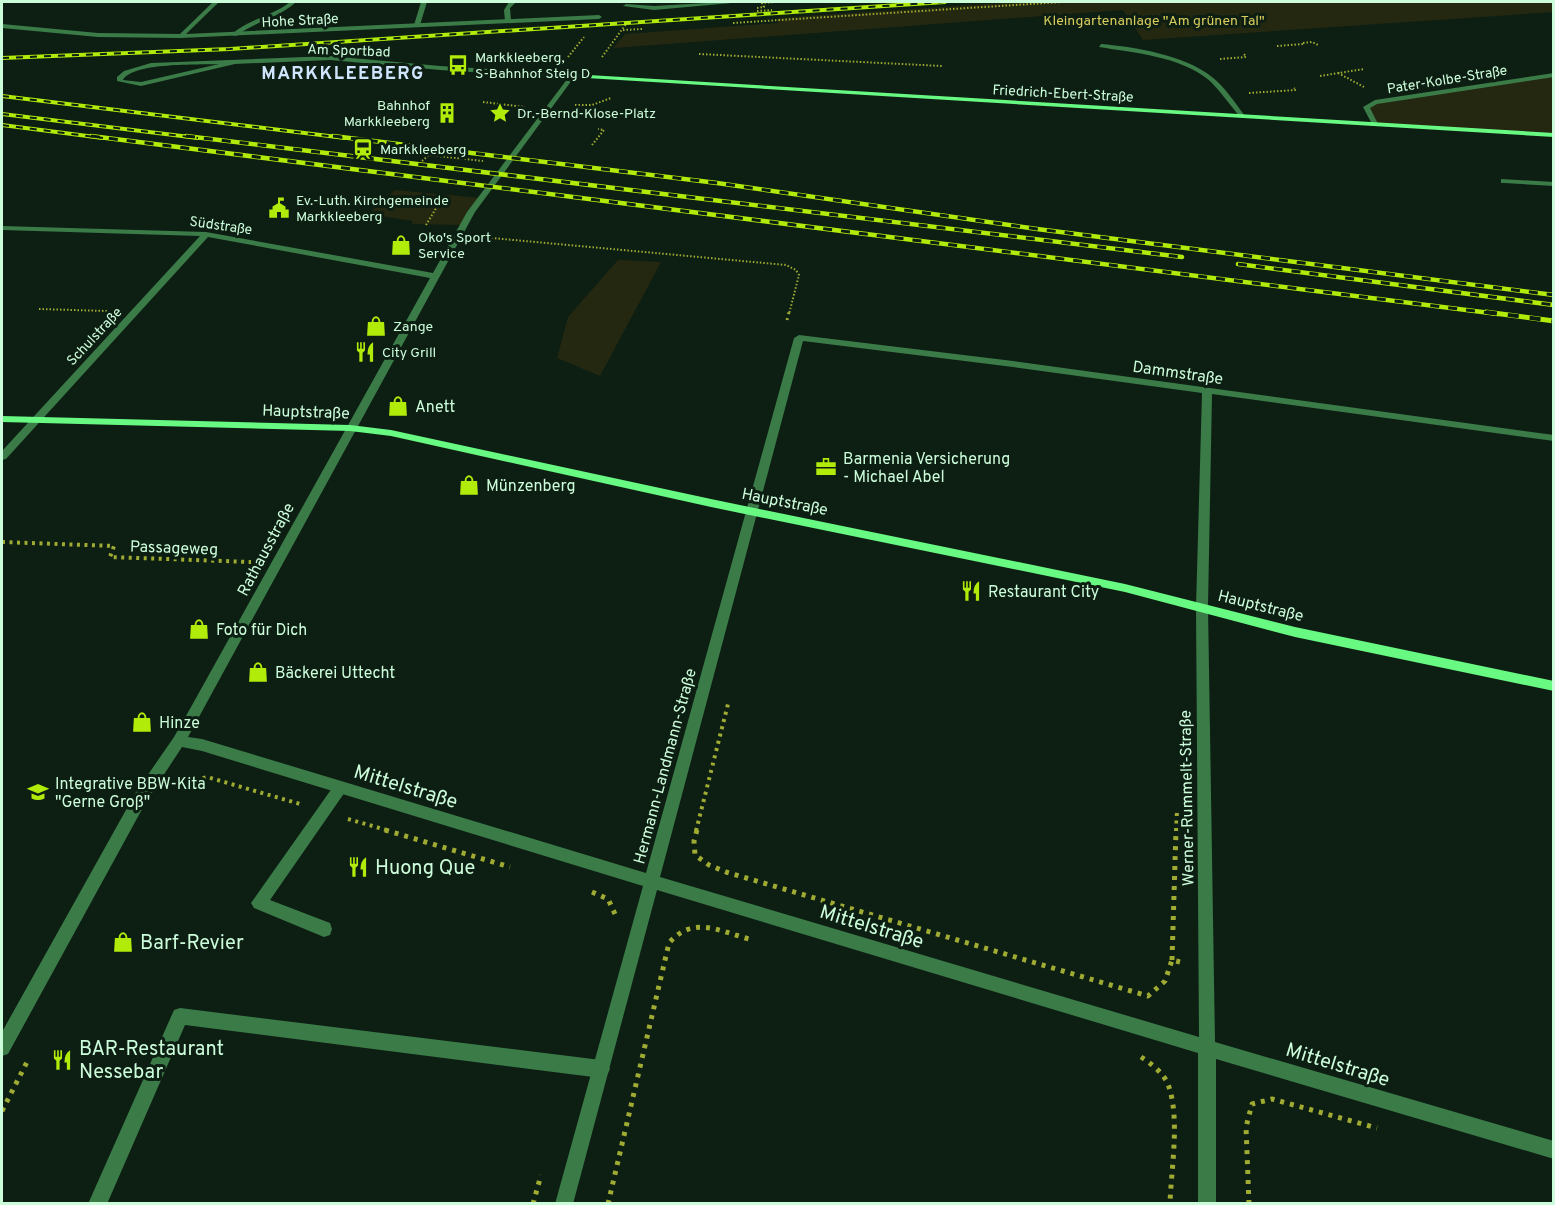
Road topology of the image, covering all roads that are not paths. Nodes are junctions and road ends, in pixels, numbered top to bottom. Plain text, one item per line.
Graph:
1 (216, 2) edge
2 (293, 2) edge
3 (424, 2) edge
4 (513, 2) edge
5 (740, 2) edge
6 (626, 6) dead end
7 (599, 17) dead end
8 (508, 21) junction
9 (417, 25) junction
10 (2, 26) edge
11 (234, 35) junction
12 (181, 36) junction
13 (1101, 46) dead end
14 (232, 63) junction
15 (1554, 75) edge
16 (572, 76) junction
17 (1242, 116) junction
18 (1375, 124) junction
19 (1554, 135) edge
20 (1504, 181) dead end
21 (1554, 184) edge
22 (2, 228) edge
23 (206, 234) junction
24 (434, 276) junction
25 (799, 338) joint
26 (1207, 391) junction
27 (2, 419) edge
28 (34, 420) junction
29 (350, 428) junction
30 (1554, 438) edge
31 (2, 457) edge
32 (752, 511) junction
33 (1202, 607) junction
34 (1554, 686) edge
35 (179, 741) junction
36 (340, 788) junction
37 (652, 880) junction
38 (324, 929) dead end
39 (1207, 1047) junction
40 (2, 1048) edge
41 (601, 1068) junction
42 (1554, 1150) edge
43 (97, 1203) edge
44 (564, 1203) edge
45 (1206, 1203) edge

1 - 12 street
2 - 11 street
3 - 9 street
4 - 8 street
5 - 6 street
7 - 8 street, Hohe Straße
8 - 9 street, Hohe Straße
9 - 11 street, Hohe Straße
10 - 12 street, Hohe Straße
11 - 12 street, Hohe Straße
13 - 17 street
14 - 14 street, Am Sportbad
14 - 16 street, Am Sportbad
15 - 18 street, Pater-Kolbe-Straße
16 - 17 street, Friedrich-Ebert-Straße
16 - 24 street, Rathausstraße
17 - 18 street, Friedrich-Ebert-Straße
18 - 19 street, Friedrich-Ebert-Straße
20 - 21 street
22 - 23 street, Südstraße
23 - 24 street, Südstraße
23 - 28 street, Schulstraße
24 - 29 street, Rathausstraße
25 - 26 street, Dammstraße
25 - 32 street, Hermann-Landmann-Straße
26 - 30 street, Dammstraße
26 - 33 street, Werner-Rummelt-Straße
27 - 28 street, Hauptstraße
28 - 29 street, Hauptstraße
28 - 31 street, Schulstraße
29 - 32 street, Hauptstraße
29 - 35 street, Rathausstraße
32 - 33 street, Hauptstraße
32 - 37 street, Hermann-Landmann-Straße
33 - 34 street, Hauptstraße
33 - 39 street, Werner-Rummelt-Straße
35 - 36 street, Mittelstraße
35 - 40 street, Rathausstraße
36 - 37 street, Mittelstraße
36 - 38 street
37 - 39 street, Mittelstraße
37 - 41 street, Hermann-Landmann-Straße
39 - 42 street, Mittelstraße
39 - 45 street, Werner-Rummelt-Straße
41 - 43 street
41 - 44 street, Hermann-Landmann-Straße

